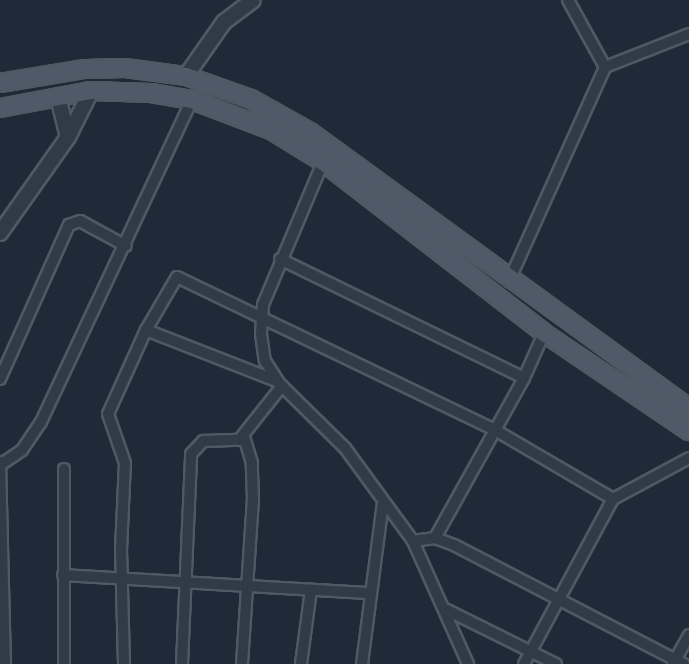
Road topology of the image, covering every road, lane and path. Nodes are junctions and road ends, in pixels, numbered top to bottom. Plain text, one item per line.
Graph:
1 (253, 0) edge
2 (568, 0) edge
3 (689, 34) edge
4 (605, 67) junction
5 (186, 76) junction
6 (0, 83) edge
7 (91, 91) junction
8 (58, 97) junction
9 (192, 100) junction
10 (0, 108) edge
11 (68, 136) junction
12 (322, 162) junction
13 (0, 233) edge
14 (126, 246) junction
15 (280, 259) junction
16 (509, 281) junction
17 (260, 316) junction
18 (146, 330) junction
19 (544, 333) junction
20 (524, 378) junction
21 (0, 379) edge
22 (280, 384) junction
23 (689, 408) edge
24 (495, 430) junction
25 (689, 431) edge
26 (244, 436) junction
27 (689, 458) edge
28 (2, 463) edge
29 (64, 469) dead end
30 (613, 499) junction
31 (383, 502) junction
32 (435, 538) junction
33 (413, 542) junction
34 (63, 574) junction
35 (122, 576) junction
36 (187, 582) junction
37 (250, 586) junction
38 (311, 590) junction
39 (370, 593) junction
40 (558, 600) junction
41 (445, 609) junction
42 (689, 634) edge
43 (531, 651) junction
44 (677, 663) edge
45 (5, 664) edge
46 (64, 664) edge
47 (124, 664) edge
48 (182, 664) edge
49 (242, 664) edge
50 (301, 664) edge
51 (362, 664) edge
52 (468, 664) edge
53 (524, 664) edge
54 (556, 664) edge

1 - 5 street
2 - 4 street
3 - 4 street
4 - 16 street
5 - 6 main road
5 - 16 main road
7 - 8 main road
7 - 9 main road
7 - 11 street
8 - 10 main road
8 - 11 street
9 - 12 main road
9 - 14 street
11 - 13 street
12 - 15 street
12 - 19 main road
14 - 21 street
14 - 28 street
15 - 17 street
15 - 20 street
16 - 23 main road
17 - 18 street
17 - 22 street
17 - 24 street
18 - 22 street
18 - 35 street
19 - 20 street
19 - 25 main road
20 - 24 street
22 - 26 street
22 - 31 street
24 - 30 street
24 - 32 street
26 - 36 street
26 - 37 street
27 - 30 street
28 - 45 street
29 - 34 street
30 - 40 street
31 - 33 street
31 - 39 street
32 - 33 street
32 - 40 street
33 - 41 street
34 - 35 street
34 - 46 street
35 - 36 street
35 - 47 street
36 - 37 street
36 - 48 street
37 - 38 street
37 - 49 street
38 - 39 street
38 - 50 street
39 - 51 street
40 - 43 street
40 - 44 street
41 - 43 street
41 - 52 street
42 - 44 street
43 - 53 street
43 - 54 street

